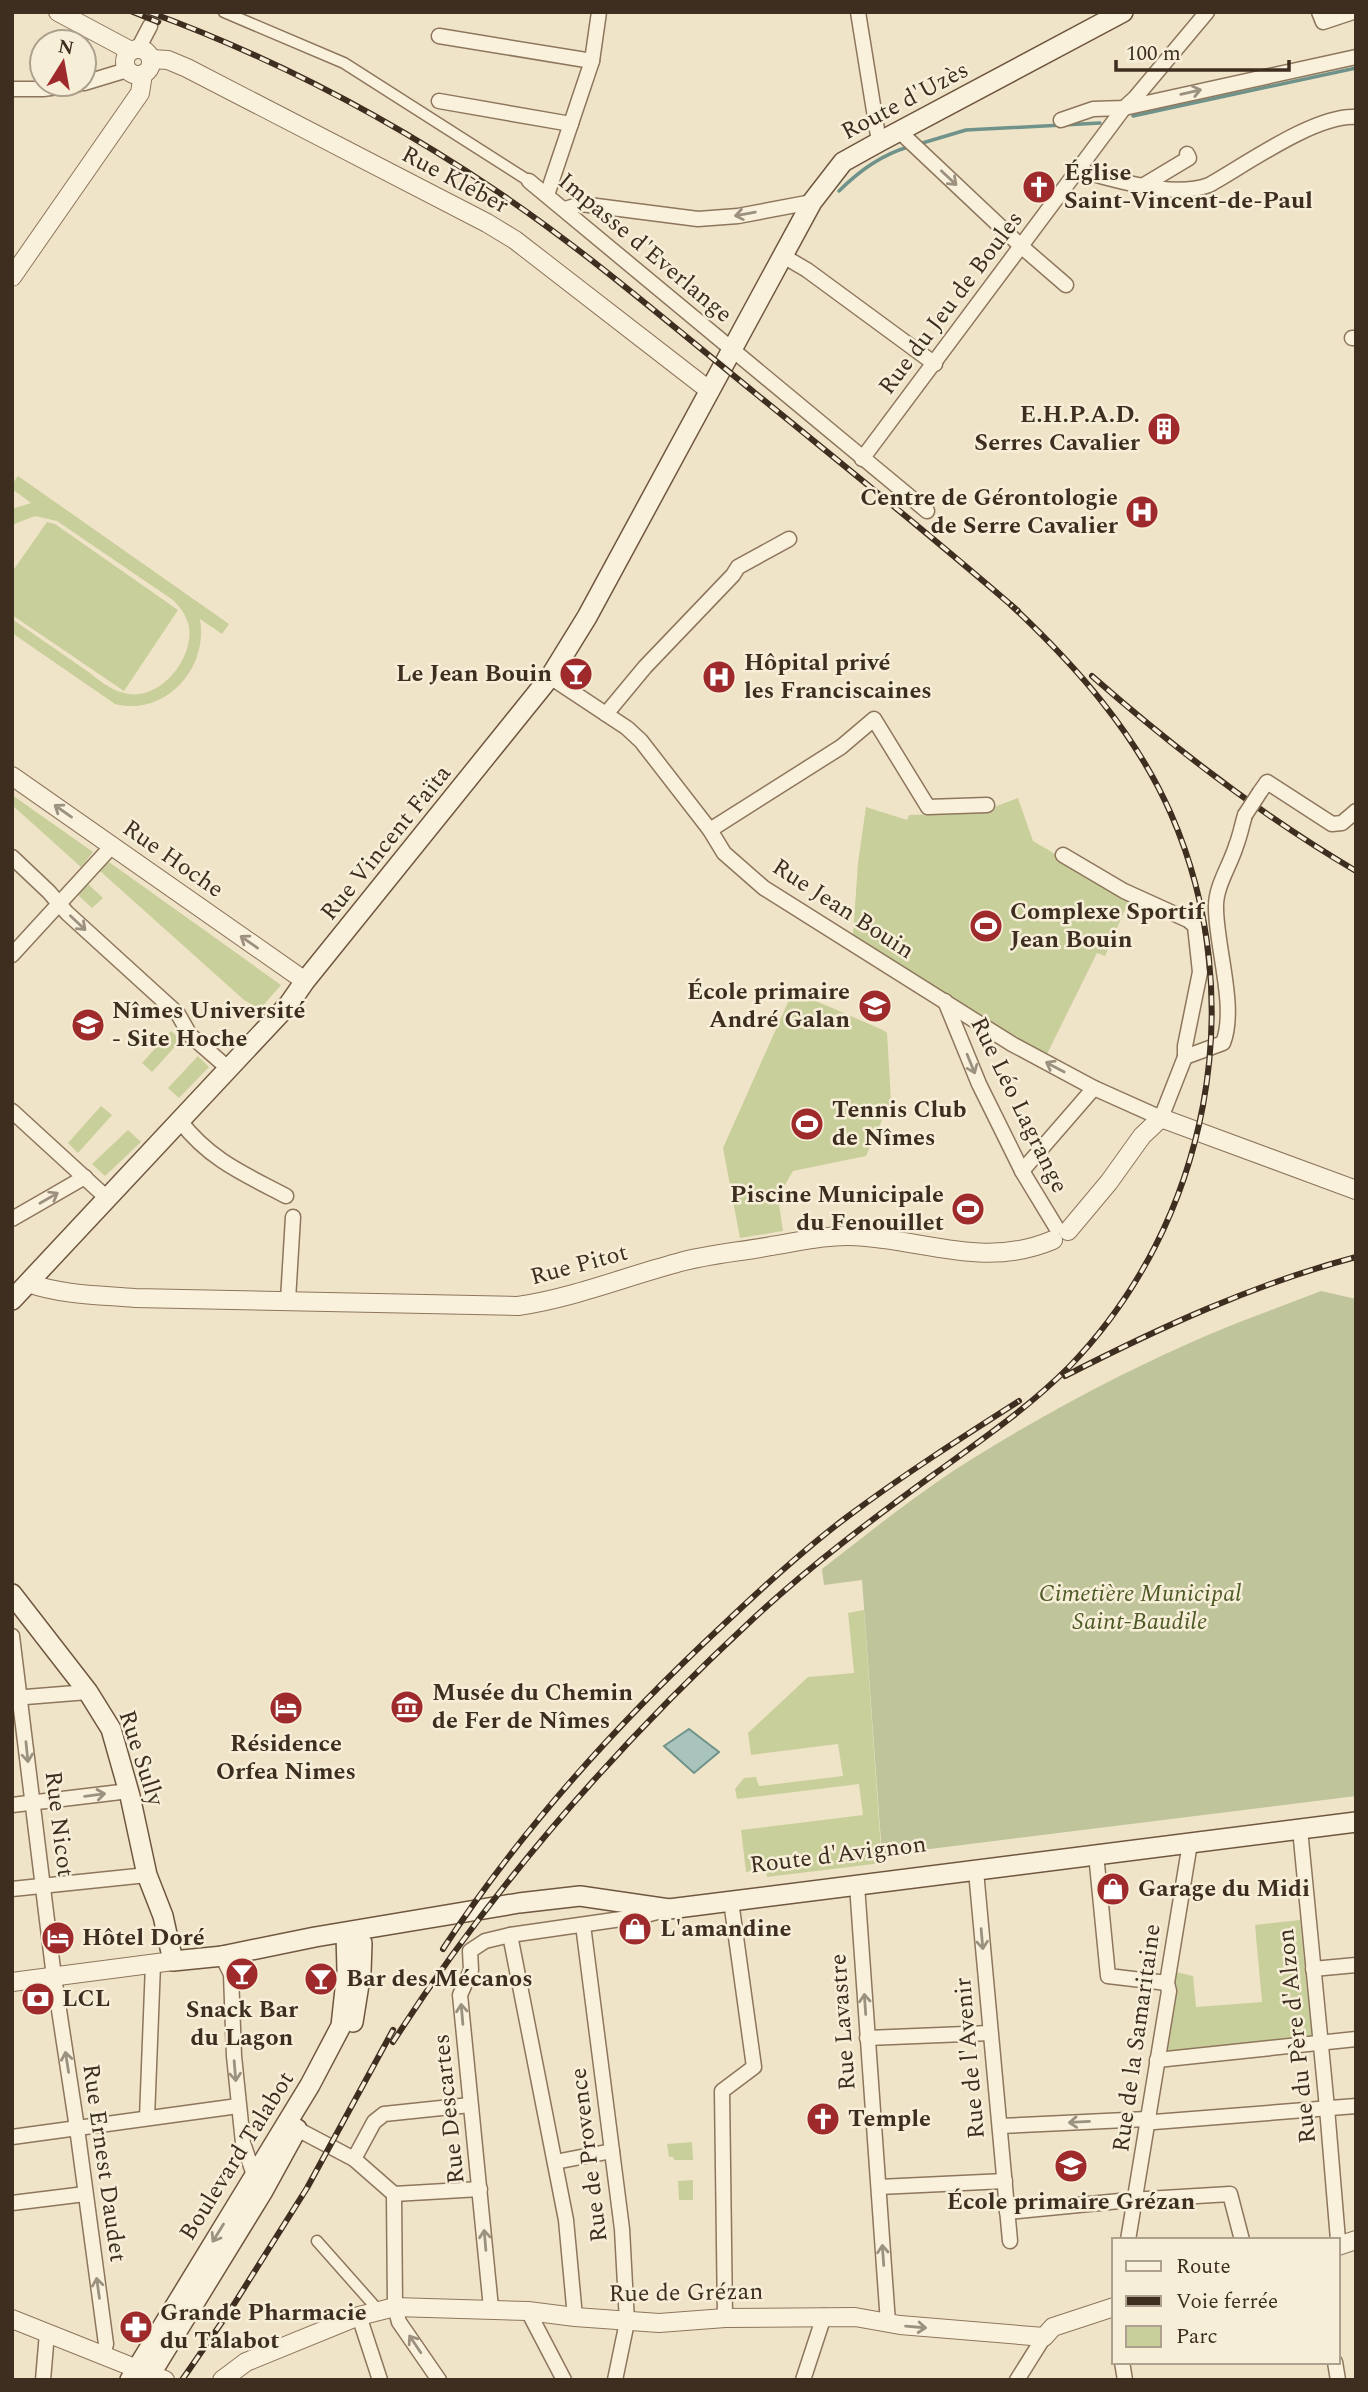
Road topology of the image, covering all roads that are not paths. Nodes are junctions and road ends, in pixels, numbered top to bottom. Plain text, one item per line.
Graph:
1 (58, 12) edge
2 (224, 12) edge
3 (599, 12) edge
4 (859, 12) edge
5 (1123, 12) edge
6 (1208, 12) edge
7 (1319, 12) edge
8 (1353, 12) edge
9 (150, 26) tunnel mouth
10 (439, 36) dead end
11 (1356, 57) edge
12 (138, 61) junction
13 (592, 61) junction
14 (98, 77) edge
15 (439, 101) dead end
16 (1124, 107) junction
17 (1356, 117) edge
18 (1061, 120) dead end
19 (570, 124) junction
20 (899, 131) junction
21 (879, 142) junction
22 (1187, 154) dead end
23 (1079, 171) junction
24 (529, 181) joint
25 (1144, 185) junction
26 (547, 195) junction
27 (812, 202) junction
28 (565, 209) junction
29 (1022, 247) junction
30 (783, 256) junction
31 (12, 278) edge
32 (1066, 285) dead end
33 (729, 357) junction
34 (935, 364) junction
35 (710, 391) junction
36 (862, 458) junction
37 (927, 511) dead end
38 (789, 539) dead end
39 (550, 677) junction
40 (606, 714) junction
41 (12, 776) edge
42 (987, 805) dead end
43 (1356, 811) edge
44 (710, 830) junction
45 (112, 846) junction
46 (1063, 855) dead end
47 (12, 857) edge
48 (60, 903) junction
49 (12, 955) edge
50 (305, 981) junction
51 (945, 1001) junction
52 (1185, 1057) junction
53 (229, 1069) junction
54 (1094, 1088) junction
55 (12, 1111) edge
56 (1161, 1118) junction
57 (180, 1121) junction
58 (1022, 1171) junction
59 (85, 1177) junction
60 (1356, 1190) edge
61 (286, 1196) dead end
62 (108, 1199) junction
63 (293, 1217) dead end
64 (12, 1219) edge
65 (1059, 1232) junction
66 (28, 1283) junction
67 (12, 1300) edge
68 (288, 1300) junction
69 (12, 1594) edge
70 (12, 1636) edge
71 (88, 1692) junction
72 (17, 1698) edge
73 (129, 1791) junction
74 (33, 1803) junction
75 (12, 1805) edge
76 (1356, 1822) edge
77 (1300, 1829) junction
78 (1190, 1843) junction
79 (1096, 1854) junction
80 (1048, 1861) junction
81 (976, 1871) junction
82 (147, 1875) junction
83 (857, 1885) junction
84 (43, 1886) junction
85 (12, 1889) edge
86 (731, 1901) junction
87 (635, 1903) junction
88 (669, 1909) junction
89 (583, 1925) junction
90 (510, 1935) junction
91 (352, 1941) junction
92 (222, 1956) junction
93 (173, 1961) junction
94 (153, 1964) junction
95 (1356, 1965) edge
96 (1313, 1969) junction
97 (54, 1977) junction
98 (12, 1982) edge
99 (1167, 1983) junction
100 (990, 2033) junction
101 (867, 2038) junction
102 (1356, 2039) edge
103 (1320, 2043) junction
104 (1157, 2060) junction
105 (470, 2105) junction
106 (238, 2106) junction
107 (1356, 2106) edge
108 (1327, 2108) junction
109 (147, 2118) junction
110 (1147, 2119) junction
111 (1000, 2126) junction
112 (78, 2127) junction
113 (297, 2129) junction
114 (12, 2137) edge
115 (612, 2151) junction
116 (354, 2159) junction
117 (555, 2162) junction
118 (254, 2175) junction
119 (1005, 2181) junction
120 (879, 2187) junction
121 (480, 2189) junction
122 (85, 2194) junction
123 (394, 2194) junction
124 (1136, 2199) junction
125 (12, 2203) edge
126 (1007, 2212) junction
127 (1128, 2238) edge
128 (1241, 2238) edge
129 (1338, 2238) edge
130 (317, 2241) dead end
131 (1010, 2241) dead end
132 (491, 2308) junction
133 (1112, 2308) edge
134 (387, 2309) junction
135 (528, 2311) junction
136 (359, 2316) junction
137 (824, 2316) junction
138 (575, 2317) junction
139 (725, 2318) junction
140 (12, 2319) edge
141 (627, 2322) junction
142 (888, 2323) junction
143 (47, 2333) junction
144 (1044, 2337) junction
145 (103, 2355) junction
146 (146, 2376) edge
147 (616, 2379) edge
148 (43, 2380) edge
149 (222, 2380) edge
150 (380, 2380) edge
151 (439, 2380) edge
152 (564, 2380) edge
153 (803, 2380) edge
154 (1017, 2380) edge

1 - 12 street, Rue Kléber
2 - 24 street
3 - 13 street
4 - 21 street
5 - 20 main road, Route d'Uzès
6 - 16 street, Rue du Jeu de Boules
7 - 8 street
9 - 12 street
10 - 13 street
16 -> 11 street
12 - 14 street
12 - 31 street
12 - 35 street, Rue Kléber
13 - 19 street
15 - 19 street
16 - 18 street
16 - 23 street, Rue du Jeu de Boules
17 - 25 street
19 - 26 street
20 - 21 main road, Route d'Uzès
20 -> 29 street
21 - 27 main road, Route d'Uzès
22 - 25 street
23 - 25 street
23 - 29 street, Rue du Jeu de Boules
24 - 26 street, Impasse d'Everlange
26 - 28 street, Impasse d'Everlange
27 -> 28 street
27 - 30 main road, Route d'Uzès
28 - 33 street, Impasse d'Everlange
29 - 32 street
29 - 34 street, Rue du Jeu de Boules
30 - 33 main road, Route d'Uzès
30 - 34 street
33 - 35 main road, Rue Vincent Faïta
33 - 36 street, Impasse d'Everlange
34 - 36 street, Rue du Jeu de Boules
35 - 39 main road, Rue Vincent Faïta
36 - 37 street, Impasse d'Everlange
38 - 40 street
39 - 40 street, Rue Jean Bouin
39 - 50 main road, Rue Vincent Faïta
40 - 44 street, Rue Jean Bouin
45 -> 41 street, Rue Hoche
42 - 44 street
43 - 52 street, bridge
44 - 51 street, Rue Jean Bouin
45 - 48 street
50 -> 45 street, Rue Hoche
46 - 52 street
47 - 48 street
48 - 49 street
48 -> 53 street
50 - 53 main road, Rue Vincent Faïta
54 -> 51 street, Rue Jean Bouin
51 -> 58 street, Rue Léo Lagrange
52 - 56 street
53 - 57 main road, Rue Vincent Faïta
54 - 56 street, Rue Jean Bouin
54 - 58 street
55 - 59 street
56 - 60 street
56 - 65 street
57 - 61 street
57 - 62 main road, Rue Vincent Faïta
58 - 65 street, Rue Léo Lagrange
59 - 62 street
64 -> 59 street
62 - 66 main road, Rue Vincent Faïta
63 - 68 street
65 - 68 street, Rue Pitot
66 - 67 main road, Rue Vincent Faïta
66 - 68 street, Rue Pitot
69 - 71 main road, Rue Sully
70 - 72 street, Rue Nicot
71 - 72 street
71 - 73 main road, Rue Sully
72 -> 74 street, Rue Nicot
74 -> 73 street
73 - 82 main road, Rue Sully
74 - 75 street
74 - 84 street, Rue Nicot
76 - 77 main road, Route d'Avignon
77 - 78 main road, Route d'Avignon
77 - 96 street, Rue du Père d'Alzon
78 - 79 main road, Route d'Avignon
78 - 99 street, Rue de la Samaritaine
79 - 80 main road, Route d'Avignon
79 - 99 street
80 - 81 main road, Route d'Avignon
80 - 87 main road, Route d'Avignon
81 - 83 main road, Route d'Avignon
81 -> 100 street, Rue de l'Avenir
82 - 84 street
82 - 93 main road, Rue Sully
83 - 86 main road, Route d'Avignon
101 -> 83 street, Rue Lavastre
84 - 85 street
84 - 97 street, Rue Nicot
86 - 88 main road, Route d'Avignon
86 - 139 street
87 - 88 main road, Route d'Avignon
87 - 91 main road, Route d'Avignon
88 - 89 street, Route d'Avignon
89 - 90 street, Route d'Avignon
89 - 115 street, Rue de Provence
105 -> 90 street, Rue Descartes
90 - 117 street
91 - 92 main road, Route d'Avignon
91 - 113 main road, Boulevard Talabot
91 - 118 main road, Boulevard Talabot
92 - 93 main road, Route d'Avignon
92 -> 106 street
93 - 94 street
94 - 97 street
94 - 109 street
95 - 96 street
96 - 103 street, Rue du Père d'Alzon
97 - 98 street
112 -> 97 street, Rue Ernest Daudet
99 - 104 street, Rue de la Samaritaine
100 - 101 street
100 - 111 street, Rue de l'Avenir
101 - 120 street, Rue Lavastre
102 - 103 street
103 - 104 street
103 - 108 street, Rue du Père d'Alzon
104 - 110 street, Rue de la Samaritaine
105 - 116 street
105 - 121 street, Rue Descartes
106 - 109 street
106 - 118 street
107 - 108 street
108 - 110 street
108 - 129 street, Rue du Père d'Alzon
109 - 112 street
110 -> 111 street
110 - 124 street, Rue de la Samaritaine
111 - 119 street, Rue de l'Avenir
112 - 114 street
112 - 122 street, Rue Ernest Daudet
113 - 116 street
113 - 146 main road, Boulevard Talabot
115 - 117 street
115 - 141 street, Rue de Provence
116 - 123 street
117 - 138 street
118 -> 146 main road, Boulevard Talabot
119 - 120 street
119 - 126 street, Rue de l'Avenir
142 -> 120 street, Rue Lavastre
121 - 123 street
132 -> 121 street, Rue Descartes
122 - 125 street
145 -> 122 street, Rue Ernest Daudet
123 - 134 street
124 - 126 street
124 - 127 street, Rue de la Samaritaine
124 - 128 street
126 - 131 street, Rue de l'Avenir
130 - 134 street
132 - 134 street, Rue de Grézan
132 - 135 street, Rue de Grézan
133 - 144 street
134 - 136 street, Rue de Grézan
151 -> 134 street
135 - 138 street, Rue de Grézan
135 - 152 street
136 - 149 street, Rue de Grézan
136 - 150 street
137 - 139 street, Rue de Grézan
137 - 142 street, Rue de Grézan
137 - 153 street
138 - 141 street, Rue de Grézan
139 - 141 street, Rue de Grézan
140 - 143 street
141 - 147 street, Rue de Provence
142 -> 144 street, Rue de Grézan
143 - 145 street
143 - 148 street
144 - 154 street
145 - 146 street

